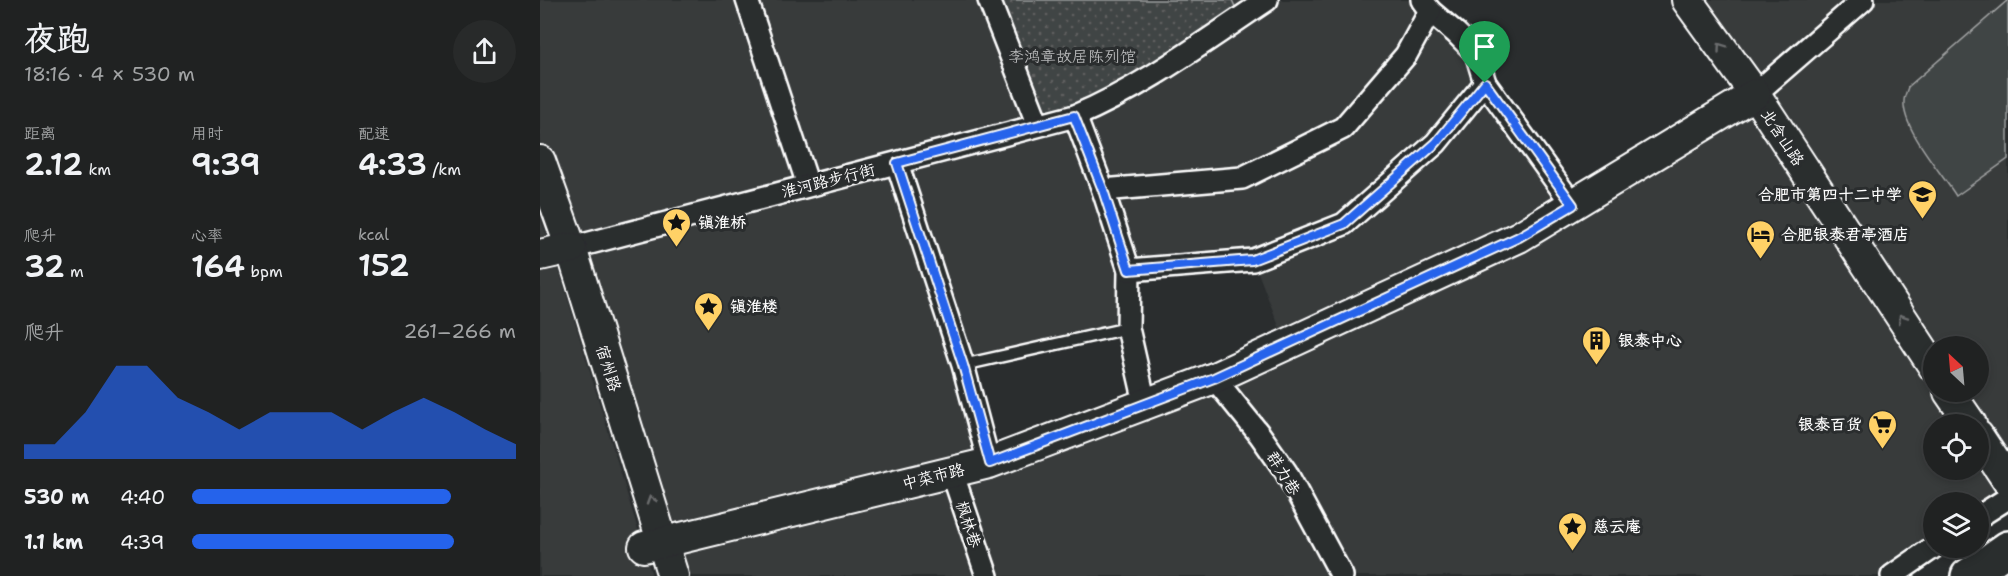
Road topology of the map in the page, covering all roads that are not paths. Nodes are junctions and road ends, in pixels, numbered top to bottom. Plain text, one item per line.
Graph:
1 (747, 0) edge
2 (989, 0) edge
3 (1267, 0) edge
4 (1687, 0) edge
5 (1863, 0) edge
6 (1426, 5) edge
7 (1236, 9) edge
8 (1485, 83) junction
9 (1755, 94) junction
10 (1074, 116) junction
11 (1038, 126) junction
12 (540, 161) edge
13 (897, 163) junction
14 (808, 185) junction
15 (1103, 190) junction
16 (1573, 205) junction
17 (540, 217) edge
18 (555, 252) edge
19 (1129, 270) junction
20 (1128, 328) junction
21 (1923, 350) edge
22 (963, 365) junction
23 (1214, 378) junction
24 (1145, 403) junction
25 (1989, 452) edge
26 (990, 463) junction
27 (952, 472) junction
28 (2008, 481) edge
29 (2008, 498) edge
30 (1989, 511) edge
31 (654, 544) junction
32 (2008, 548) edge
33 (1923, 555) edge
34 (652, 576) edge
35 (674, 576) edge
36 (987, 576) edge
37 (1342, 576) edge
38 (1892, 576) edge
39 (1968, 576) edge

1 - 14 street
2 - 11 street
3 - 7 street, 淮河路步行街
9 -> 4 street, 北含山路
5 - 9 street
6 - 8 street
6 - 15 street
7 - 10 street, 淮河路步行街
8 - 16 street
8 - 19 street
9 - 16 street, 中菜市路
21 -> 9 street, 北含山路
10 - 11 street, 淮河路步行街
10 - 15 street
11 - 13 street, 淮河路步行街
12 - 18 street, 宿州路
13 - 14 street, 淮河路步行街
13 - 22 street
14 - 18 street, 淮河路步行街
15 - 19 street
16 - 23 street, 中菜市路
17 - 18 street, 宿州路
18 - 31 street, 宿州路
19 - 20 street
20 - 22 lane
20 - 24 street
22 - 26 street
23 - 24 street, 中菜市路
23 - 37 street, 群力巷
24 - 26 street, 中菜市路
25 - 28 street
26 - 27 street, 中菜市路
27 - 31 street, 中菜市路
27 - 36 street, 枫林巷
29 - 30 street
31 - 34 street, 宿州路
31 - 35 street, 宿州路
32 - 39 highway
33 - 38 street

